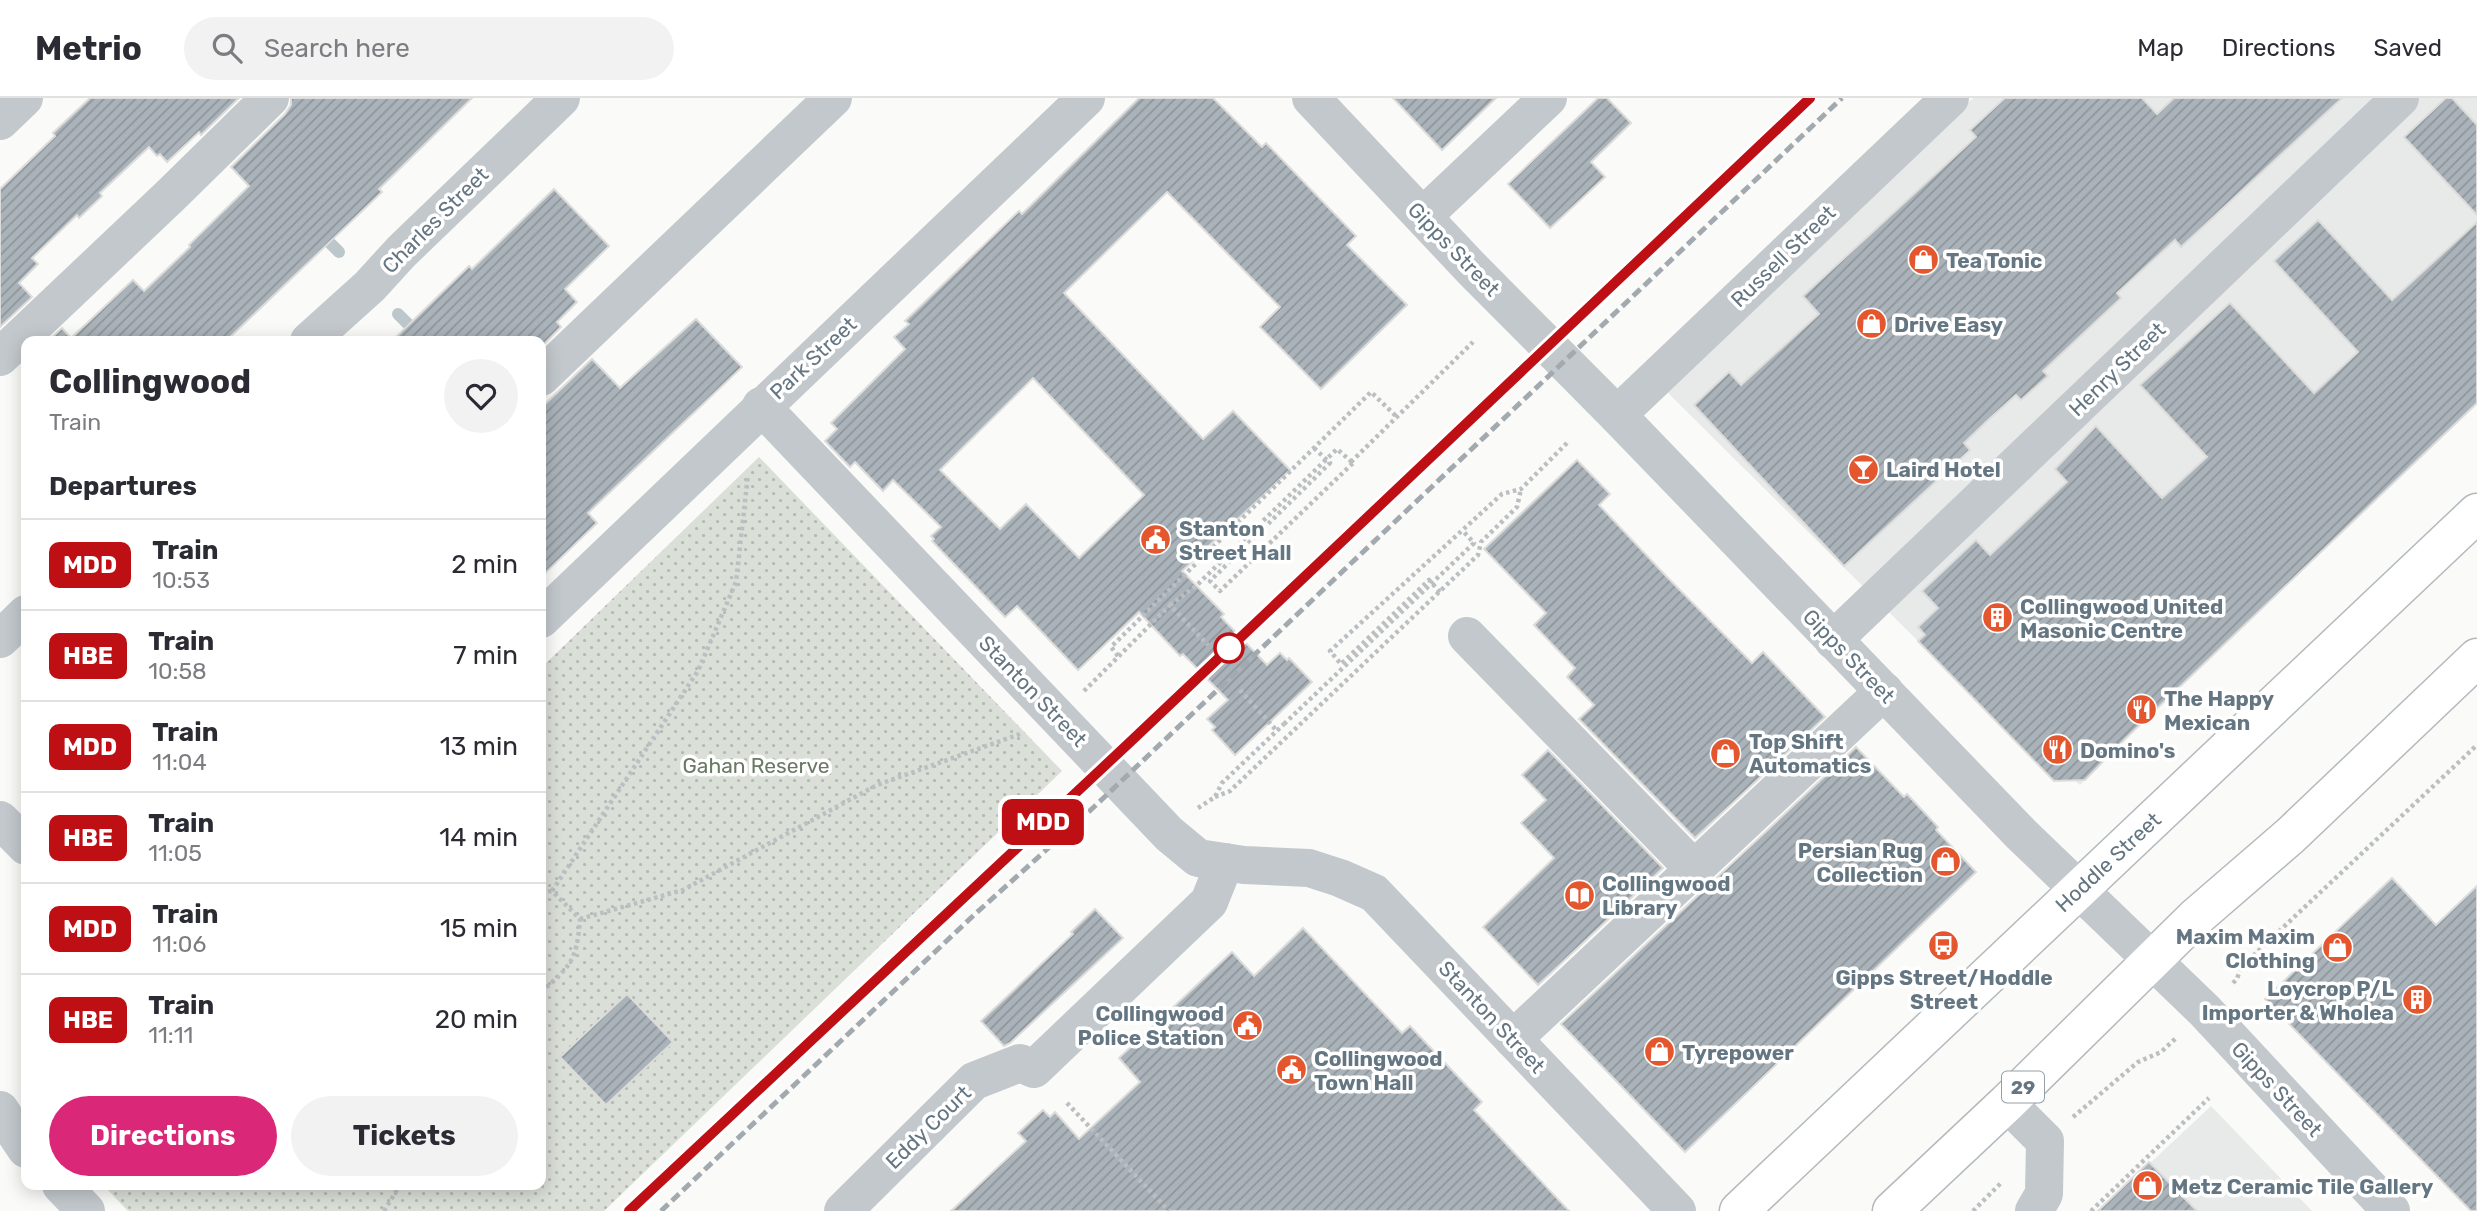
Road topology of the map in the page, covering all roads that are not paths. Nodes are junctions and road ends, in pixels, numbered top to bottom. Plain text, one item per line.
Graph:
1 (24, 98) edge
2 (270, 98) edge
3 (561, 98) edge
4 (833, 98) edge
5 (1086, 98) edge
6 (1311, 98) edge
7 (1548, 98) edge
8 (1950, 98) edge
9 (2400, 98) edge
10 (0, 121) edge
11 (1423, 216) junction
12 (22, 336) edge
13 (315, 336) edge
14 (21, 337) edge
15 (0, 357) edge
16 (546, 372) edge
17 (761, 406) junction
18 (1617, 415) junction
19 (2477, 513) edge
20 (546, 614) edge
21 (21, 619) edge
22 (1467, 636) dead end
23 (0, 639) edge
24 (1833, 640) junction
25 (2477, 658) edge
26 (1884, 691) junction
27 (0, 820) edge
28 (21, 841) edge
29 (1224, 862) junction
30 (1694, 869) junction
31 (2078, 890) junction
32 (2151, 960) junction
33 (1513, 1039) junction
34 (2007, 1103) junction
35 (66, 1190) edge
36 (86, 1211) edge
37 (843, 1211) edge
38 (1677, 1211) edge
39 (1739, 1211) edge
40 (1892, 1211) edge
41 (2034, 1211) edge
42 (2390, 1211) edge

1 - 10 street
2 - 12 street
3 - 13 street, Charles Street
4 - 16 street
5 - 17 street, Park Street
6 - 11 street, Gipps Street
7 - 11 street
8 - 18 street, Russell Street
9 - 24 street, Henry Street
11 - 18 street, Gipps Street
14 - 15 street
17 - 20 street, Park Street
17 - 29 street, Stanton Street
18 - 24 street, Gipps Street
19 - 31 highway, Hoddle Street
21 - 23 street
22 - 30 street
24 - 26 street, Gipps Street
25 - 32 highway, 29
26 - 30 street
26 - 31 street, Gipps Street
27 - 28 street
29 - 33 street, Stanton Street
29 - 37 street, Eddy Court
30 - 33 street
31 - 32 street, Gipps Street
31 - 39 highway, Hoddle Street
32 - 34 highway, 29
32 - 42 street, Gipps Street
33 - 38 street, Stanton Street
34 - 40 highway, 29
34 - 41 street
35 - 36 street

